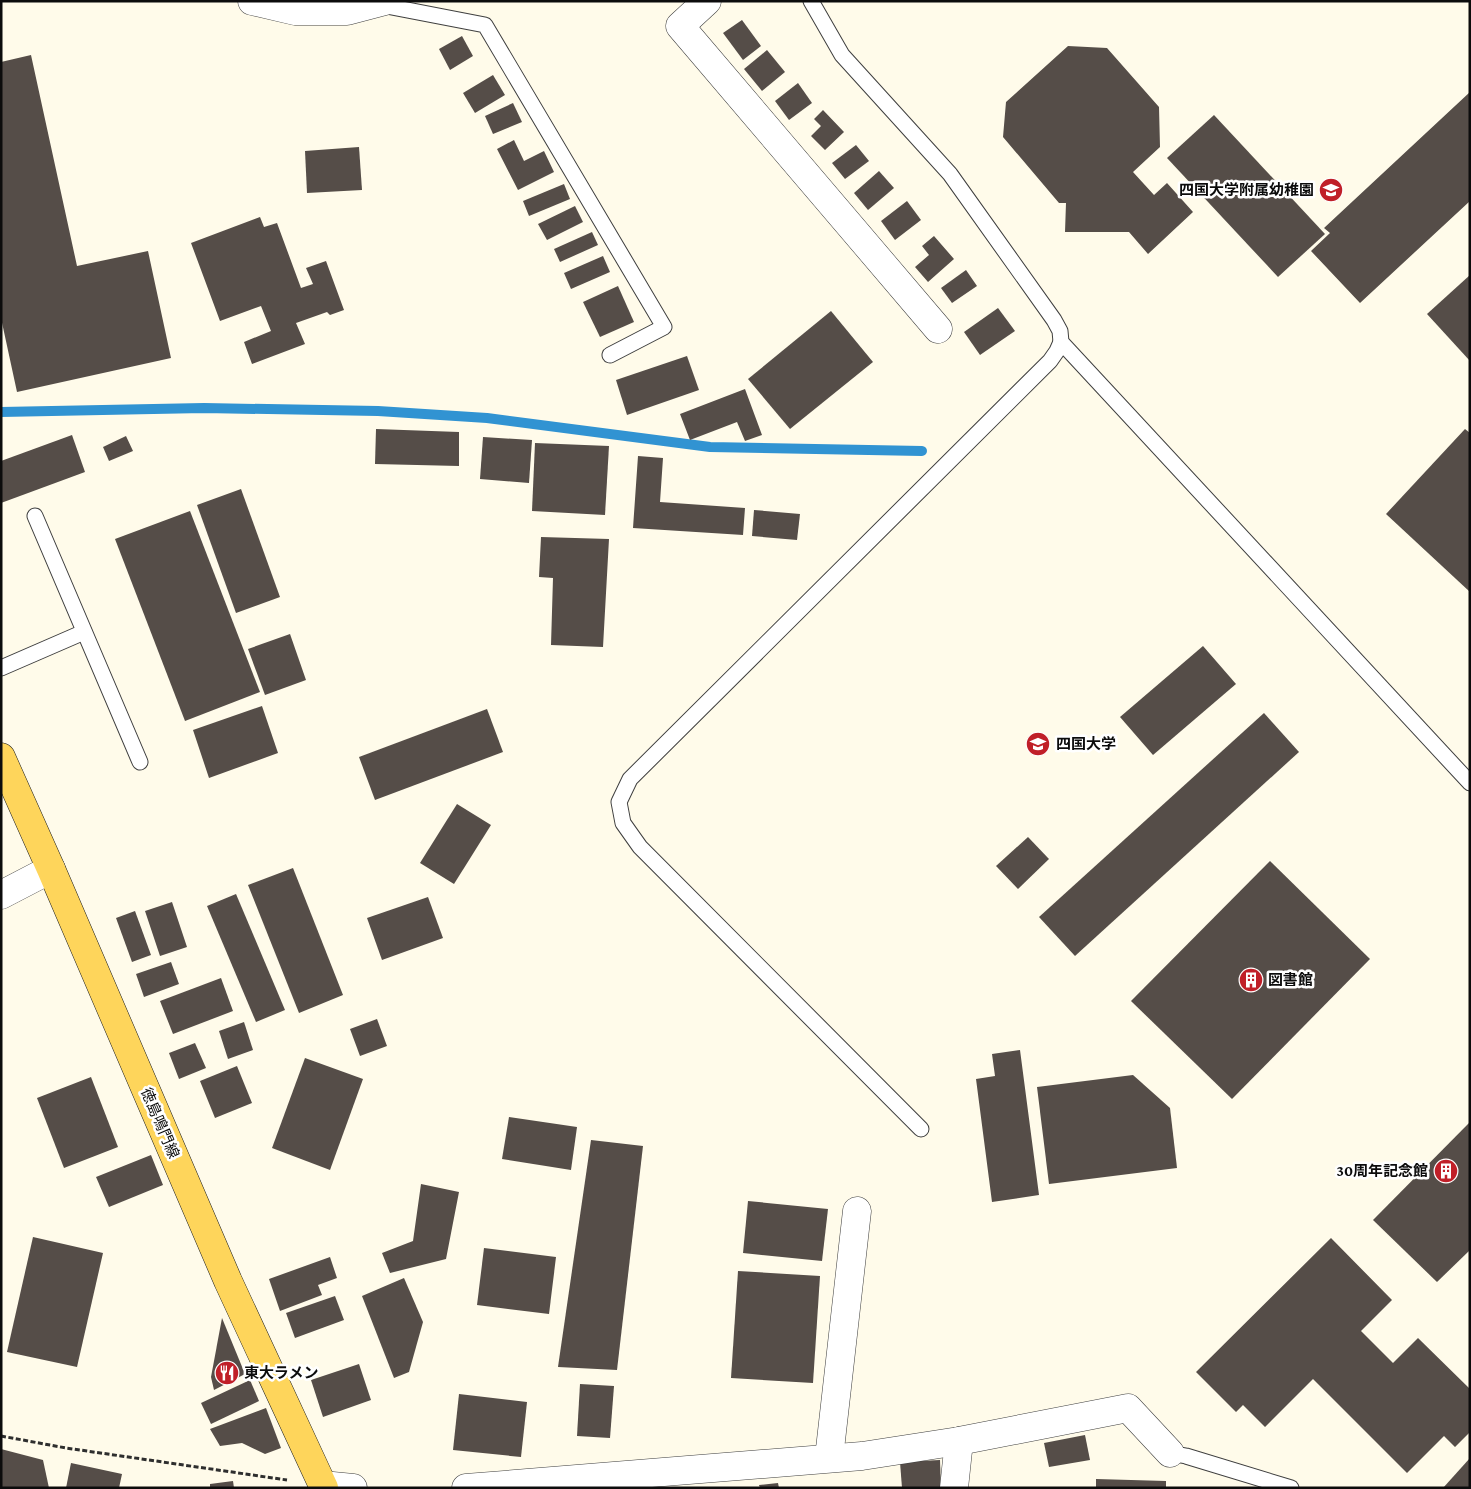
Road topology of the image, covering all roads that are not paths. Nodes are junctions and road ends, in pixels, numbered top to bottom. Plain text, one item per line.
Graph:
1 (252, 1) edge
2 (707, 1) edge
3 (811, 1) edge
4 (380, 3) edge
5 (938, 329) dead end
6 (1061, 342) junction
7 (610, 355) dead end
8 (35, 516) dead end
9 (84, 632) junction
10 (1, 668) edge
11 (1, 757) edge
12 (140, 762) dead end
13 (1470, 783) edge
14 (52, 869) junction
15 (1, 895) edge
16 (921, 1129) dead end
17 (857, 1211) dead end
18 (959, 1442) junction
19 (1170, 1453) joint
20 (829, 1458) junction
21 (699, 1478) edge
22 (323, 1486) edge
23 (353, 1488) edge
24 (466, 1488) edge
25 (954, 1488) edge
26 (1291, 1488) edge

1 - 4 street
2 - 5 street
3 - 6 lane
4 - 7 lane
6 - 13 lane
6 - 16 lane
8 - 9 lane
9 - 10 lane
9 - 12 lane
11 - 14 main road, 徳島鳴門線
14 - 15 street
14 - 22 main road, 徳島鳴門線
17 - 20 street
18 - 19 street
18 - 20 street
18 - 25 street
19 - 26 lane
20 - 21 street
21 - 24 street
22 - 23 street

